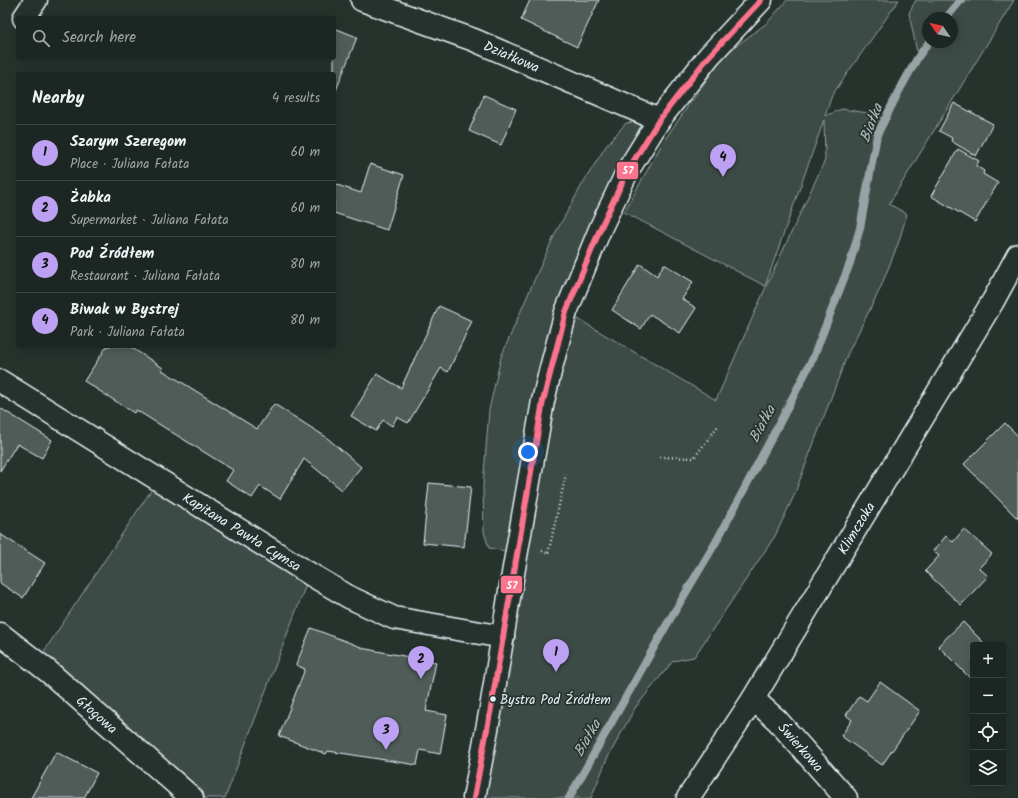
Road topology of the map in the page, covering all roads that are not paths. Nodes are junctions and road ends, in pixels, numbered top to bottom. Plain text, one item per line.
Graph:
1 (36, 0) edge
2 (362, 0) edge
3 (761, 0) edge
4 (25, 16) edge
5 (659, 120) junction
6 (1016, 264) edge
7 (0, 381) edge
8 (0, 634) edge
9 (503, 637) junction
10 (753, 699) junction
11 (192, 798) edge
12 (474, 798) edge
13 (688, 798) edge
14 (846, 798) edge

1 - 4 street
2 - 5 street, Działkowa
3 - 5 street
5 - 9 street
6 - 10 street, Klimczoka
7 - 9 street, Kapitana Pawła Cymsa
8 - 11 street, Głogowa
9 - 12 street
10 - 13 street, Klimczoka
10 - 14 street, Świerkowa

